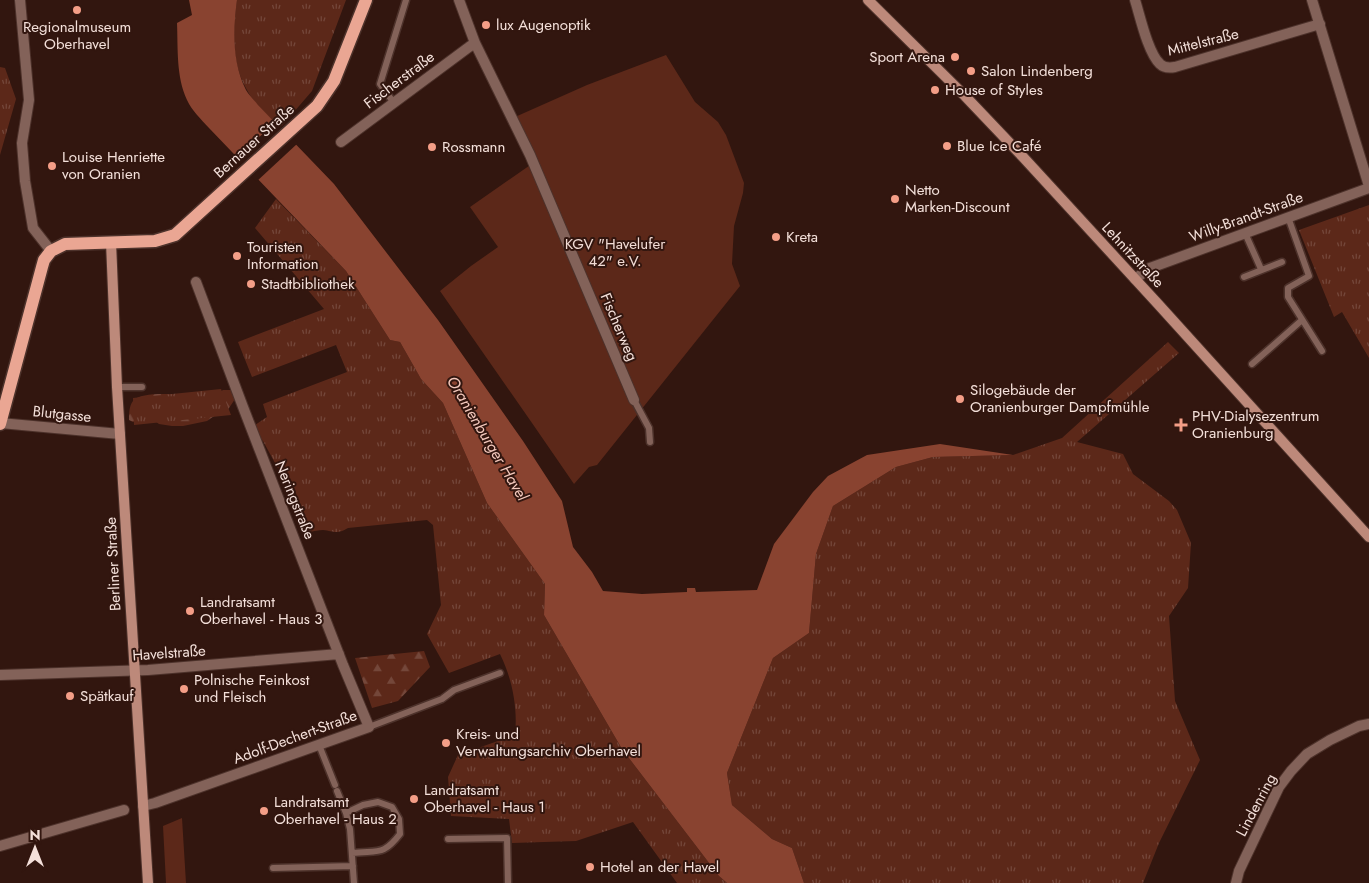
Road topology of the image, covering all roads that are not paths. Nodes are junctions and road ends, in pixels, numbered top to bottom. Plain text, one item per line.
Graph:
1 (20, 0) edge
2 (366, 0) edge
3 (406, 0) edge
4 (459, 0) edge
5 (868, 0) edge
6 (1135, 0) edge
7 (1312, 0) edge
8 (1320, 24) junction
9 (475, 43) junction
10 (394, 103) junction
11 (341, 142) dead end
12 (1369, 187) edge
13 (1288, 217) junction
14 (1245, 233) junction
15 (111, 242) junction
16 (51, 251) junction
17 (1282, 262) dead end
18 (1261, 269) junction
19 (1244, 277) dead end
20 (1135, 279) junction
21 (196, 282) dead end
22 (1302, 320) junction
23 (1322, 351) dead end
24 (1252, 364) dead end
25 (117, 387) junction
26 (142, 388) dead end
27 (634, 400) joint
28 (0, 424) edge
29 (120, 434) junction
30 (650, 442) dead end
31 (1369, 537) edge
32 (339, 654) junction
33 (134, 671) junction
34 (500, 673) dead end
35 (0, 675) edge
36 (1369, 724) edge
37 (369, 727) junction
38 (319, 746) junction
39 (143, 806) junction
40 (124, 810) dead end
41 (346, 812) junction
42 (448, 839) dead end
43 (0, 846) edge
44 (352, 853) junction
45 (353, 866) junction
46 (274, 868) dead end
47 (148, 883) edge
48 (354, 883) edge
49 (508, 883) edge
50 (1236, 883) edge

1 - 16 street
2 - 15 main road, Bernauer Straße
3 - 10 lane
4 - 9 street
5 - 20 main road, Lehnitzstraße
6 - 8 street, Mittelstraße
7 - 8 street
8 - 12 street
9 - 10 street, Fischerstraße
9 - 27 street, Fischerweg
10 - 11 street, Fischerstraße
12 - 13 street, Willy-Brandt-Straße
13 - 14 street, Willy-Brandt-Straße
13 - 22 lane
14 - 18 lane
14 - 20 street, Willy-Brandt-Straße
15 - 16 main road, Bernauer Straße
15 - 25 main road, Berliner Straße
16 - 28 main road
17 - 18 lane
18 - 19 lane
20 - 31 main road, Lehnitzstraße
21 - 32 street, Neringstraße
22 - 23 lane
22 - 24 lane
25 - 26 lane
25 - 29 main road, Berliner Straße
27 - 30 lane
28 - 29 street, Blutgasse
29 - 33 main road, Berliner Straße
32 - 33 street, Havelstraße
32 - 37 street, Neringstraße
33 - 35 street, Havelstraße
33 - 39 main road, Berliner Straße
34 - 37 lane, Adolf-Dechert-Straße
36 - 50 street, Lindenring
37 - 38 street, Adolf-Dechert-Straße
38 - 39 street, Adolf-Dechert-Straße
38 - 41 lane
39 - 47 main road, Berliner Straße
40 - 43 street
41 - 44 lane
41 - 44 lane
42 - 49 lane
44 - 45 lane
45 - 46 lane
45 - 48 lane

